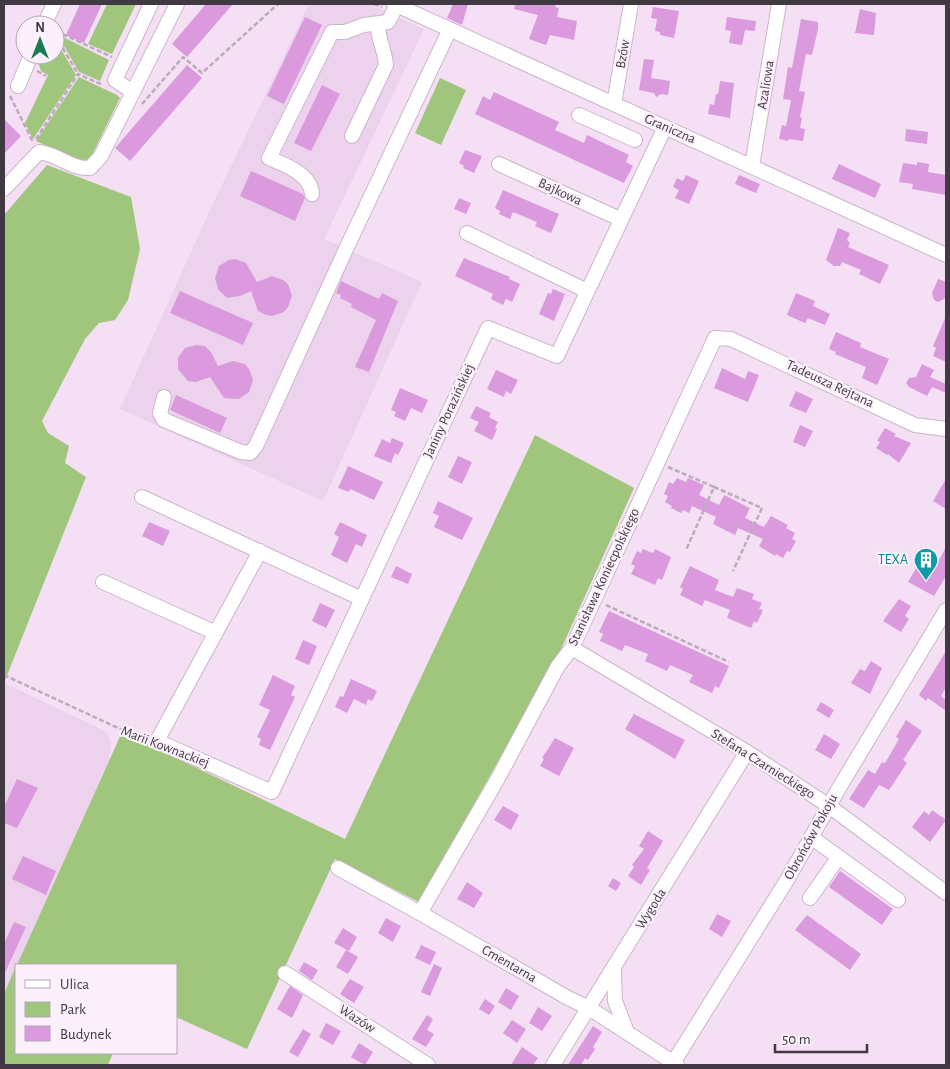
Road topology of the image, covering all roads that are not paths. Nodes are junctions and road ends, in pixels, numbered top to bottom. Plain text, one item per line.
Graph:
1 (151, 4) edge
2 (177, 4) edge
3 (395, 4) edge
4 (631, 4) edge
5 (779, 4) edge
6 (378, 25) junction
7 (450, 29) junction
8 (26, 65) edge
9 (13, 89) road end
10 (133, 92) junction
11 (614, 104) junction
12 (579, 115) dead end
13 (664, 127) junction
14 (352, 136) dead end
15 (635, 140) dead end
16 (499, 164) dead end
17 (752, 166) junction
18 (4, 189) edge
19 (312, 194) dead end
20 (620, 219) junction
21 (467, 233) dead end
22 (946, 254) edge
23 (587, 291) junction
24 (714, 338) joint
25 (164, 397) dead end
26 (946, 429) edge
27 (142, 497) dead end
28 (260, 551) junction
29 (103, 582) dead end
30 (362, 599) junction
31 (946, 610) edge
32 (216, 633) junction
33 (572, 648) junction
34 (747, 752) junction
35 (272, 792) joint
36 (829, 806) junction
37 (812, 837) junction
38 (838, 858) junction
39 (338, 868) dead end
40 (946, 893) edge
41 (810, 898) dead end
42 (898, 900) dead end
43 (420, 913) junction
44 (614, 969) junction
45 (285, 973) dead end
46 (589, 1008) junction
47 (627, 1032) junction
48 (675, 1064) edge
49 (428, 1065) edge
50 (553, 1065) edge

1 - 10 street
2 - 10 street
3 - 6 street
3 - 7 street, Graniczna
4 - 11 street, Bzów
5 - 17 street, Azaliowa
6 - 14 street
6 - 19 street
7 - 11 street, Graniczna
7 - 25 street
8 - 9 street
10 - 18 street
11 - 13 street, Graniczna
12 - 15 street
13 - 17 street, Graniczna
13 - 20 street, Janiny Porazińskiej
16 - 20 street, Bajkowa
17 - 22 street, Graniczna
20 - 23 street, Janiny Porazińskiej
21 - 23 street
23 - 30 street, Janiny Porazińskiej
24 - 26 street, Tadeusza Rejtana
24 - 33 street, Stanisława Koniecpolskiego
27 - 28 street
28 - 30 street
28 - 32 street
29 - 32 street
30 - 35 street, Janiny Porazińskiej
31 - 36 street, Obrońców Pokoju
32 - 35 street, Marii Kownackiej
33 - 34 street, Stefana Czarnieckiego
33 - 43 street, Stanisława Koniecpolskiego
34 - 36 street, Stefana Czarnieckiego
34 - 44 street, Wygoda
36 - 37 street, Obrońców Pokoju
36 - 40 street, Stefana Czarnieckiego
37 - 38 street
37 - 48 street, Obrońców Pokoju
38 - 41 street
38 - 42 street
39 - 43 street, Cmentarna
43 - 46 street, Cmentarna
44 - 46 street, Wygoda
44 - 47 street
45 - 49 street, Wazów
46 - 47 street, Cmentarna
46 - 50 street, Wygoda
47 - 48 street, Cmentarna

